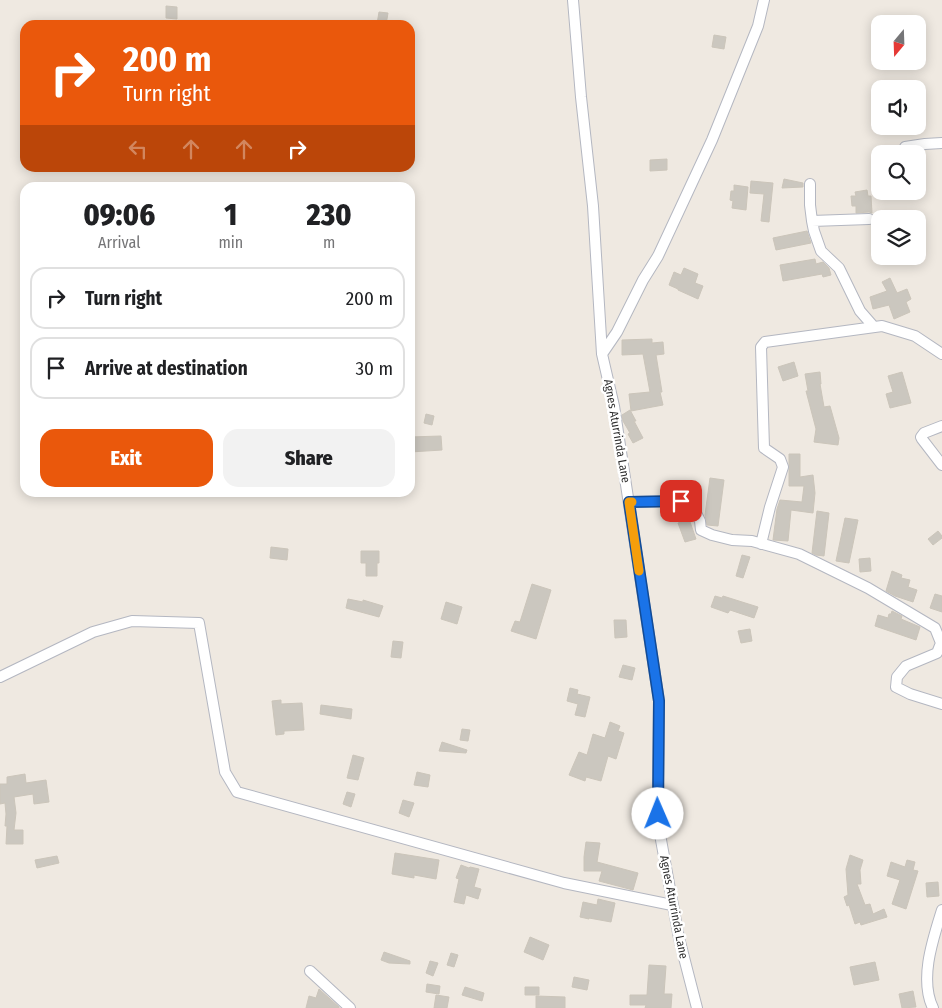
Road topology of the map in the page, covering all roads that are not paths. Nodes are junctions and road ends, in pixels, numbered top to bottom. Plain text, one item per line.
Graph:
1 (574, 0) edge
2 (764, 0) edge
3 (942, 143) edge
4 (919, 145) edge
5 (810, 184) dead end
6 (870, 219) dead end
7 (812, 221) junction
8 (874, 327) junction
9 (602, 354) junction
10 (942, 354) edge
11 (942, 426) edge
12 (942, 465) edge
13 (629, 502) junction
14 (761, 544) junction
15 (0, 677) edge
16 (942, 704) edge
17 (672, 904) junction
18 (942, 910) edge
19 (310, 971) dead end
20 (350, 1008) edge
21 (696, 1008) edge
22 (933, 1008) edge

1 - 9 street, Agnes Aturrinda Lane
2 - 9 street
3 - 4 street
5 - 7 street
6 - 7 street
7 - 8 street
8 - 10 street
8 - 14 street
9 - 13 street, Agnes Aturrinda Lane
11 - 12 street
13 - 14 street
13 - 17 street, Agnes Aturrinda Lane
14 - 16 street
15 - 17 street
17 - 21 street, Agnes Aturrinda Lane
18 - 22 street
19 - 20 street

